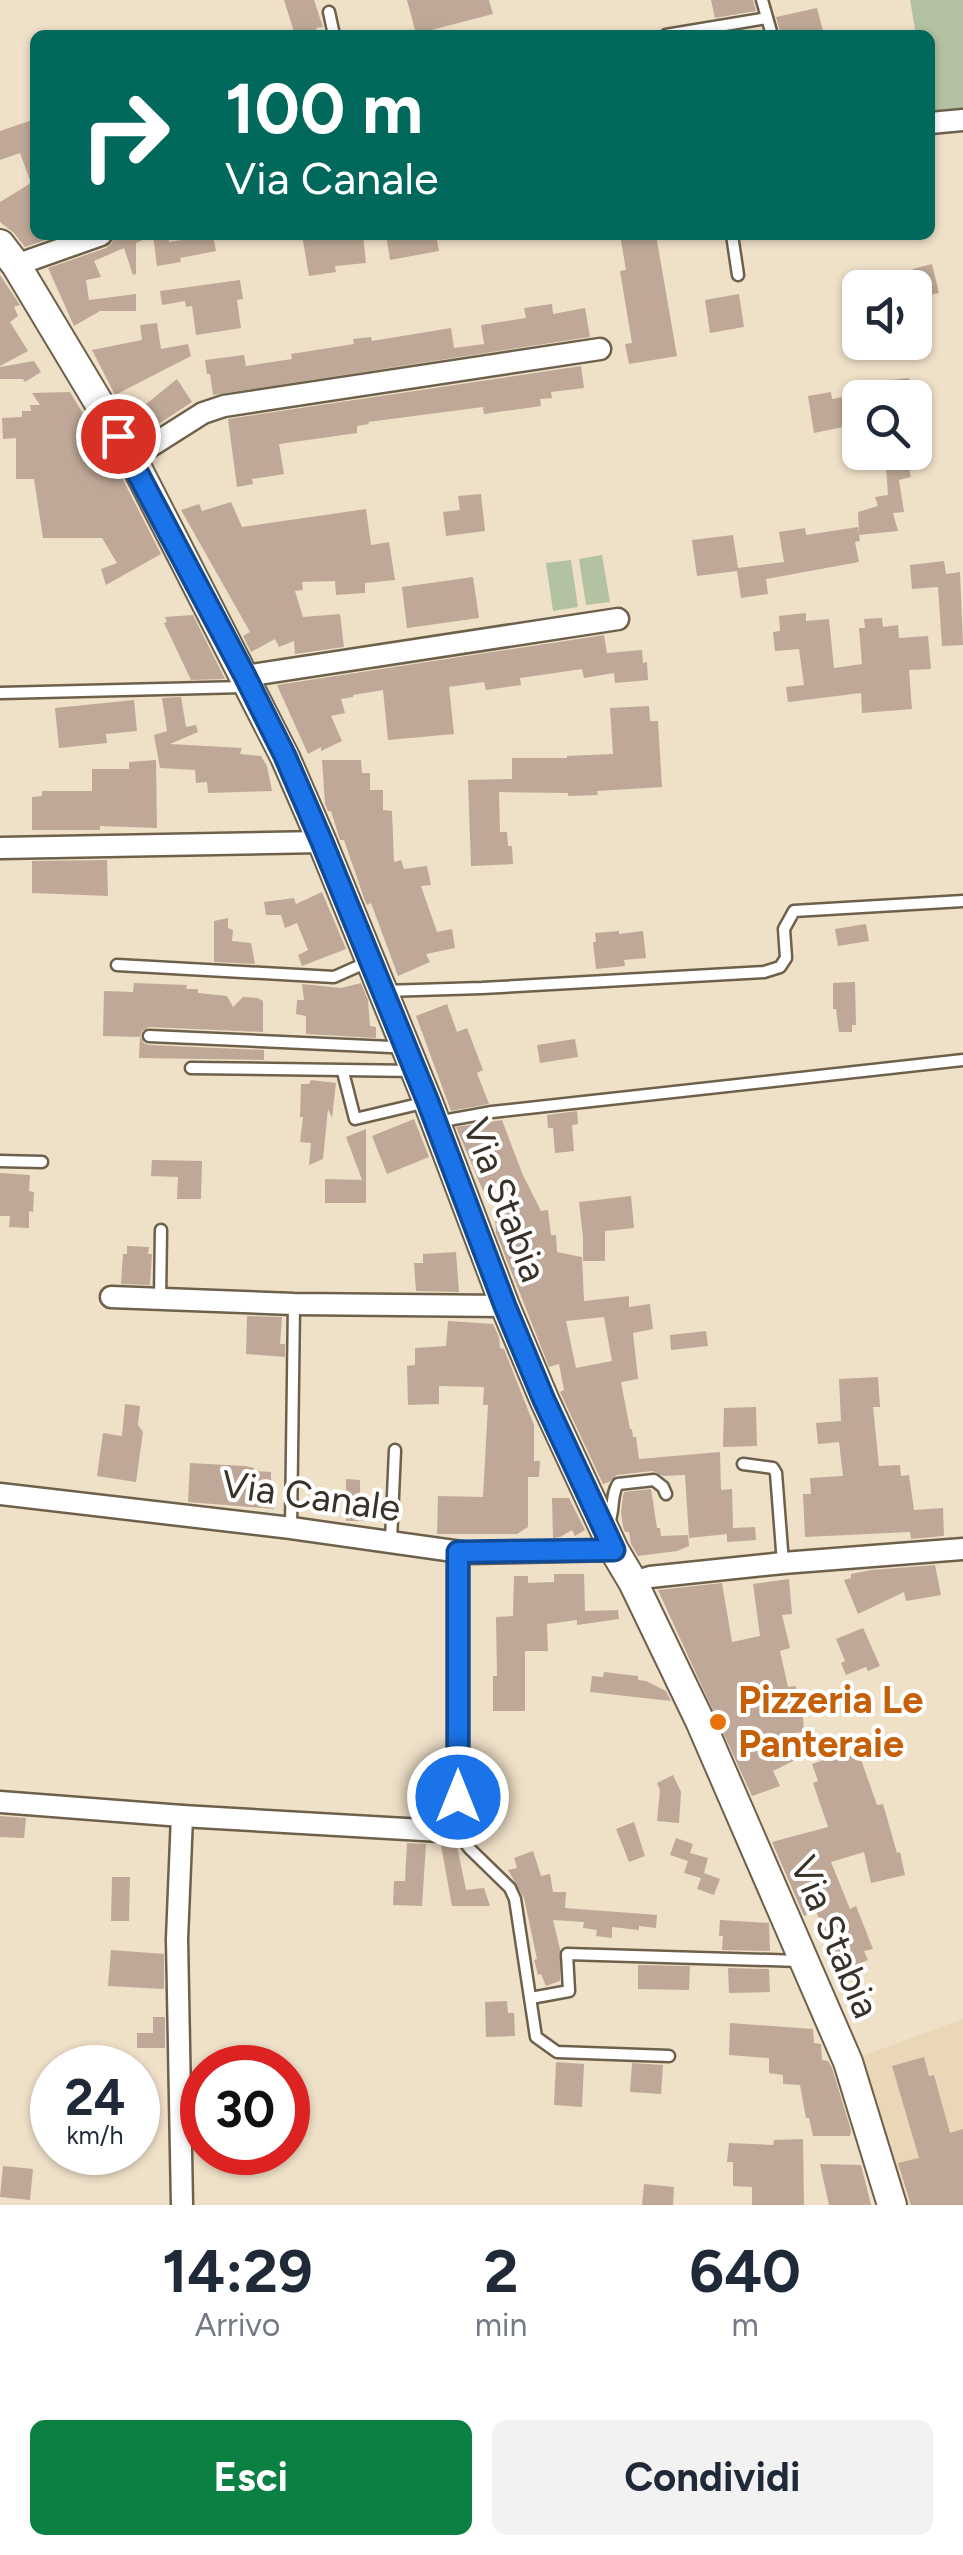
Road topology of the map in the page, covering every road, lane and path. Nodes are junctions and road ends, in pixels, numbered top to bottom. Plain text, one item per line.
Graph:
1 (762, 0) edge
2 (329, 12) dead end
3 (767, 18) junction
4 (333, 30) edge
5 (696, 30) edge
6 (771, 30) edge
7 (963, 120) edge
8 (935, 123) edge
9 (77, 240) edge
10 (733, 240) edge
11 (8, 254) edge
12 (738, 275) dead end
13 (600, 350) dead end
14 (132, 458) junction
15 (618, 618) dead end
16 (248, 681) junction
17 (0, 693) edge
18 (322, 842) junction
19 (0, 848) edge
20 (963, 900) edge
21 (371, 960) junction
22 (117, 966) dead end
23 (384, 991) junction
24 (150, 1036) dead end
25 (410, 1059) junction
26 (963, 1060) edge
27 (190, 1068) dead end
28 (342, 1072) junction
29 (432, 1112) junction
30 (0, 1161) edge
31 (42, 1162) dead end
32 (160, 1230) dead end
33 (111, 1296) dead end
34 (160, 1298) junction
35 (294, 1304) junction
36 (505, 1306) junction
37 (395, 1450) dead end
38 (743, 1464) dead end
39 (0, 1494) edge
40 (666, 1494) dead end
41 (291, 1528) junction
42 (610, 1540) junction
43 (392, 1542) junction
44 (963, 1549) edge
45 (458, 1552) junction
46 (783, 1562) junction
47 (633, 1582) junction
48 (0, 1802) edge
49 (182, 1816) junction
50 (458, 1832) junction
51 (806, 1961) junction
52 (531, 1998) junction
53 (669, 2056) dead end
54 (182, 2205) edge
55 (892, 2205) edge

1 - 3 lane
2 - 4 lane
3 - 5 lane
3 - 6 lane
7 - 8 street
9 - 11 street
10 - 12 lane
11 - 14 main road, Via Stabia
13 - 14 street
14 - 16 main road, Via Stabia
15 - 16 street
16 - 17 lane
16 - 18 main road, Via Stabia
18 - 19 street
18 - 21 main road, Via Stabia
20 - 23 lane
21 - 22 lane
21 - 23 main road, Via Stabia
23 - 25 main road, Via Stabia
24 - 25 lane
25 - 28 lane
25 - 29 main road, Via Stabia
26 - 29 lane
27 - 28 lane
28 - 29 lane
29 - 36 main road, Via Stabia
30 - 31 lane
32 - 34 lane
33 - 34 street
34 - 35 street
35 - 36 street
35 - 41 lane
36 - 42 main road, Via Stabia
37 - 43 lane
38 - 46 lane
39 - 41 street, Via Canale
40 - 42 lane
41 - 43 street, Via Canale
42 - 45 street, Via Canale
42 - 47 main road, Via Stabia
43 - 45 street, Via Canale
44 - 46 street
45 - 50 street
46 - 47 street
47 - 51 main road, Via Stabia
48 - 49 street
49 - 50 street
49 - 54 street
50 - 52 lane
51 - 52 lane
51 - 55 main road, Via Stabia
52 - 53 lane

